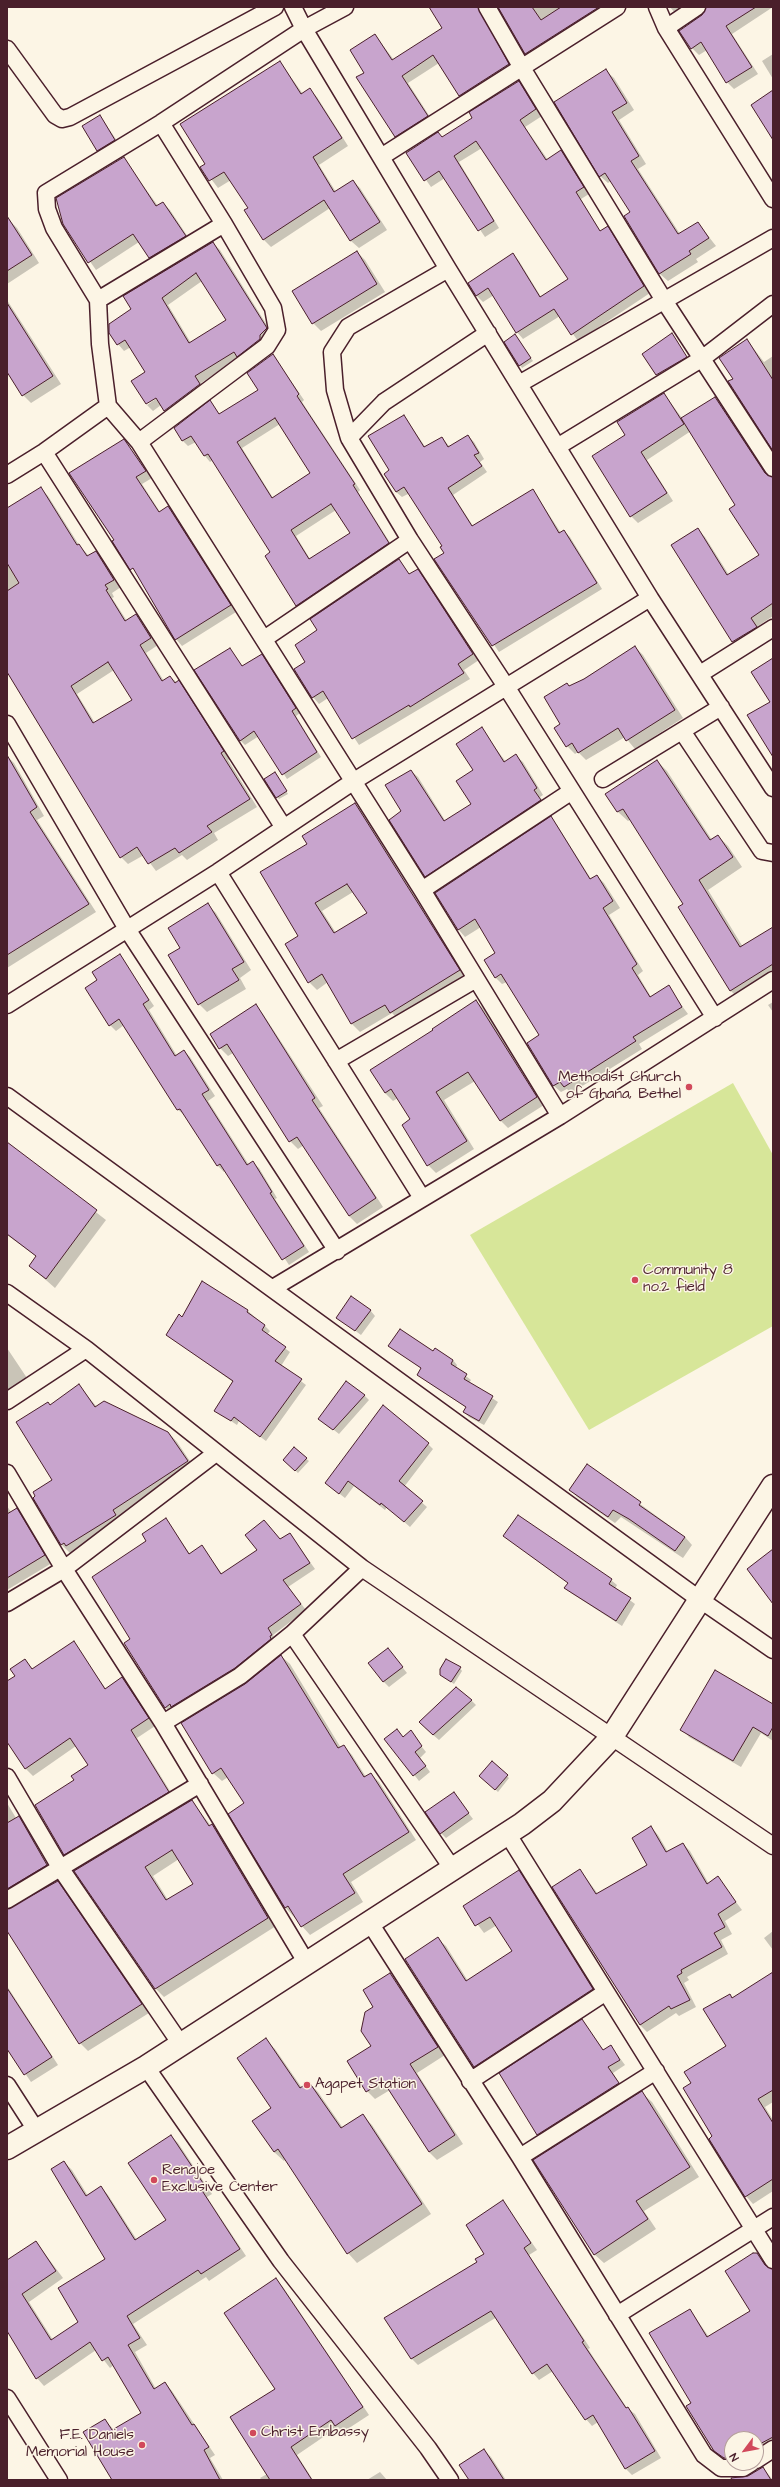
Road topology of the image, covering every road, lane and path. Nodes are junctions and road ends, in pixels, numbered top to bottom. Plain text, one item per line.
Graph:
1 (275, 7) edge
2 (293, 7) edge
3 (345, 7) edge
4 (487, 7) edge
5 (617, 7) edge
6 (657, 7) edge
7 (697, 7) edge
8 (666, 28) junction
9 (304, 29) junction
10 (7, 49) edge
11 (522, 68) junction
12 (161, 123) junction
13 (381, 157) junction
14 (773, 199) edge
15 (224, 224) junction
16 (773, 238) edge
17 (448, 269) junction
18 (98, 300) junction
19 (665, 302) junction
20 (773, 304) edge
21 (488, 333) junction
22 (703, 358) junction
23 (519, 384) junction
24 (108, 406) junction
25 (349, 438) junction
26 (139, 442) junction
27 (557, 447) junction
28 (44, 452) junction
29 (773, 468) edge
30 (7, 475) edge
31 (410, 540) junction
32 (650, 598) junction
33 (773, 628) edge
34 (264, 639) junction
35 (700, 674) junction
36 (507, 688) junction
37 (721, 707) junction
38 (7, 724) edge
39 (682, 731) junction
40 (603, 779) dead end
41 (354, 782) junction
42 (773, 788) edge
43 (572, 791) junction
44 (284, 828) junction
45 (773, 853) edge
46 (218, 872) junction
47 (422, 890) junction
48 (127, 929) junction
49 (476, 979) junction
50 (773, 980) edge
51 (7, 1005) edge
52 (715, 1018) junction
53 (336, 1060) junction
54 (7, 1096) edge
55 (560, 1116) junction
56 (422, 1198) junction
57 (337, 1250) junction
58 (273, 1288) junction
59 (7, 1293) edge
60 (86, 1349) junction
61 (7, 1401) edge
62 (216, 1453) junction
63 (7, 1473) edge
64 (773, 1486) edge
65 (362, 1568) junction
66 (64, 1569) junction
67 (699, 1598) junction
68 (7, 1603) edge
69 (292, 1634) junction
70 (773, 1650) edge
71 (163, 1723) junction
72 (612, 1738) junction
73 (7, 1777) edge
74 (200, 1784) junction
75 (507, 1833) junction
76 (773, 1846) edge
77 (452, 1868) junction
78 (61, 1869) junction
79 (7, 1900) edge
80 (370, 1923) junction
81 (306, 1962) junction
82 (606, 1992) junction
83 (180, 2043) junction
84 (146, 2067) junction
85 (656, 2071) junction
86 (470, 2081) junction
87 (7, 2085) edge
88 (36, 2130) junction
89 (7, 2148) edge
90 (520, 2157) junction
91 (773, 2217) edge
92 (754, 2228) junction
93 (773, 2260) edge
94 (617, 2315) junction
95 (7, 2398) edge
96 (773, 2449) edge
97 (764, 2455) edge
98 (724, 2468) edge
99 (59, 2480) edge
100 (450, 2480) edge

1 - 10 street
2 - 9 street
3 - 9 street
4 - 11 street
5 - 11 street
6 - 8 street
7 - 8 street
8 - 14 street
9 - 12 street
9 - 13 street
11 - 13 street
11 - 19 street
12 - 15 street
12 - 18 street
13 - 17 street
15 - 18 street
15 - 26 street
16 - 19 street
17 - 21 street
17 - 25 street
18 - 24 street
19 - 22 street
19 - 23 street
20 - 22 street
21 - 23 street
21 - 25 street
22 - 27 street
22 - 29 street
23 - 27 street
24 - 26 street
24 - 28 street
25 - 31 street
26 - 34 street
27 - 32 street
28 - 30 street
28 - 44 street
31 - 34 street
31 - 36 street
32 - 35 street
32 - 36 street
33 - 35 street
34 - 41 street
35 - 37 street
36 - 41 street
36 - 43 street
37 - 39 street
37 - 42 street
38 - 48 street
39 - 40 street
39 - 45 street
41 - 44 street
41 - 47 street
43 - 47 street
43 - 52 street
44 - 46 street
46 - 48 street
46 - 53 street
47 - 49 street
48 - 51 street
48 - 57 street
49 - 53 street
49 - 55 street
50 - 52 street
52 - 55 street
53 - 56 street
54 - 58 street
55 - 56 street
56 - 57 street
57 - 58 street
58 - 67 street
59 - 60 street
60 - 61 street
60 - 62 street
62 - 65 street
62 - 66 street
63 - 66 street
64 - 67 street
65 - 69 street
65 - 72 street
66 - 68 street
66 - 71 street
67 - 70 street
67 - 72 street
69 - 71 street
69 - 77 street
71 - 74 street
72 - 75 street
72 - 76 street
73 - 78 street
74 - 78 street
74 - 81 street
75 - 77 street
75 - 82 street
77 - 80 street
78 - 79 street
78 - 83 street
80 - 81 street
80 - 86 street
81 - 83 street
82 - 85 street
82 - 86 street
83 - 84 street
84 - 88 street
84 - 100 street
85 - 90 street
85 - 92 street
86 - 90 street
87 - 88 street
88 - 89 street
90 - 94 street
91 - 92 street
92 - 93 street
92 - 94 street
94 - 98 street
95 - 99 street
96 - 97 street

